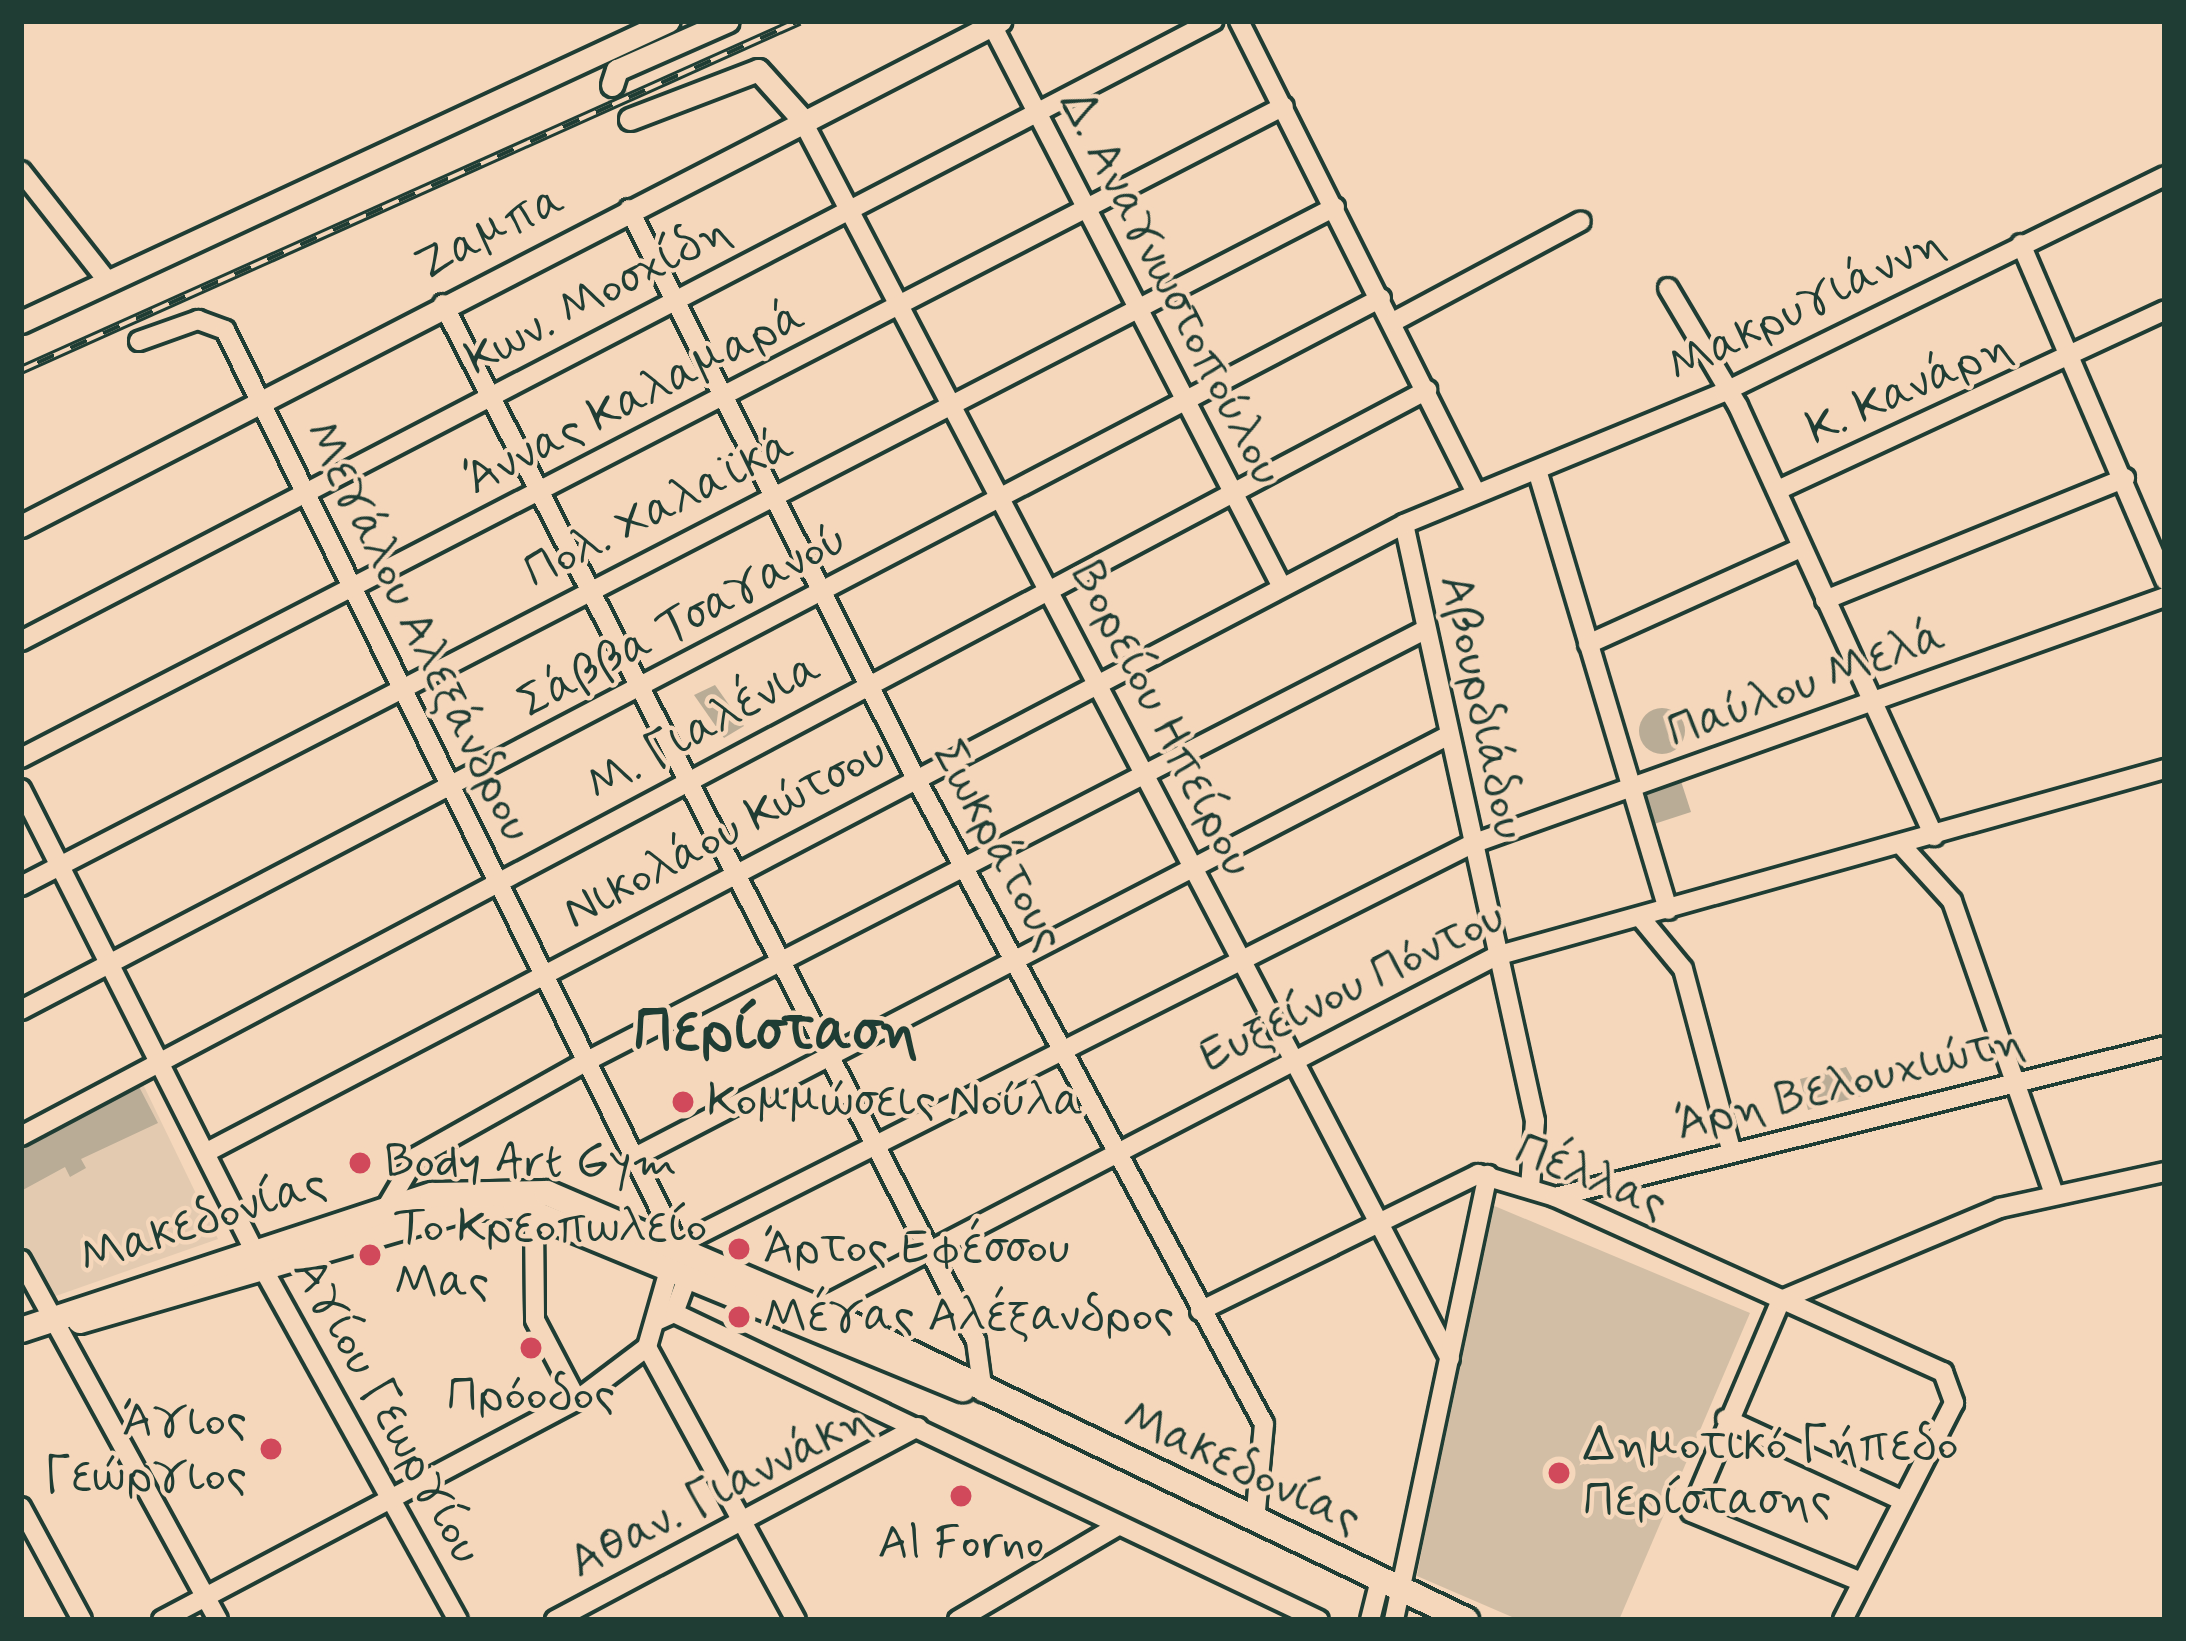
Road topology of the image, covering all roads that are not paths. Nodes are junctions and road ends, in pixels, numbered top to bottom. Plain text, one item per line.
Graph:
1 (669, 21) edge
2 (728, 21) edge
3 (1214, 21) edge
4 (1239, 21) edge
5 (996, 23) edge
6 (612, 86) dead end
7 (1284, 106) junction
8 (1036, 110) junction
9 (801, 118) junction
10 (630, 119) dead end
11 (21, 171) edge
12 (2165, 176) edge
13 (855, 204) junction
14 (1335, 207) junction
15 (629, 209) junction
16 (1087, 212) junction
17 (1581, 221) dead end
18 (2021, 244) junction
19 (109, 283) junction
20 (1668, 288) dead end
21 (674, 297) junction
22 (1382, 298) junction
23 (907, 303) junction
24 (443, 304) junction
25 (1136, 309) junction
26 (2165, 310) edge
27 (21, 322) edge
28 (1393, 322) junction
29 (139, 341) dead end
30 (2072, 356) junction
31 (1427, 390) junction
32 (1724, 392) junction
33 (725, 395) junction
34 (490, 397) junction
35 (957, 400) junction
36 (261, 401) junction
37 (1188, 403) junction
38 (1537, 470) junction
39 (2125, 478) junction
40 (1230, 488) junction
41 (1778, 490) junction
42 (305, 491) junction
43 (1474, 491) junction
44 (537, 492) junction
45 (774, 492) junction
46 (1005, 497) junction
47 (1404, 524) junction
48 (21, 526) edge
49 (1801, 548) junction
50 (2165, 580) edge
51 (352, 586) junction
52 (1048, 586) junction
53 (1282, 587) junction
54 (589, 589) junction
55 (822, 590) junction
56 (2165, 597) edge
57 (1825, 600) junction
58 (1425, 630) junction
59 (21, 641) edge
60 (1588, 644) junction
61 (869, 682) junction
62 (1099, 682) junction
63 (402, 686) junction
64 (638, 687) junction
65 (1878, 700) junction
66 (1449, 735) junction
67 (21, 758) edge
68 (1145, 769) junction
69 (2165, 769) edge
70 (915, 777) junction
71 (687, 781) junction
72 (1631, 788) junction
73 (21, 789) edge
74 (453, 789) junction
75 (1934, 836) junction
76 (1472, 844) junction
77 (1903, 848) junction
78 (962, 865) junction
79 (58, 866) junction
80 (1193, 868) junction
81 (734, 873) junction
82 (499, 882) junction
83 (21, 886) edge
84 (1668, 910) junction
85 (1640, 917) junction
86 (1241, 956) junction
87 (1496, 956) junction
88 (1014, 960) junction
89 (109, 961) junction
90 (782, 963) junction
91 (543, 972) junction
92 (21, 1010) edge
93 (2165, 1046) edge
94 (1062, 1052) junction
95 (831, 1057) junction
96 (1294, 1057) junction
97 (162, 1061) junction
98 (587, 1061) junction
99 (2016, 1081) junction
100 (21, 1136) edge
101 (877, 1149) junction
102 (1112, 1149) junction
103 (207, 1152) junction
104 (1732, 1153) junction
105 (635, 1157) junction
106 (2165, 1172) edge
107 (1488, 1175) junction
108 (1530, 1188) junction
109 (2053, 1191) junction
110 (1555, 1197) junction
111 (386, 1208) junction
112 (534, 1221) dead end
113 (1376, 1222) junction
114 (924, 1245) junction
115 (257, 1257) junction
116 (680, 1259) junction
117 (21, 1261) edge
118 (1781, 1300) junction
119 (818, 1309) junction
120 (1200, 1311) junction
121 (666, 1317) junction
122 (52, 1320) junction
123 (21, 1330) edge
124 (646, 1347) junction
125 (1450, 1359) junction
126 (983, 1393) junction
127 (577, 1400) junction
128 (1726, 1419) junction
129 (918, 1427) junction
130 (392, 1496) junction
131 (1901, 1500) junction
132 (21, 1508) edge
133 (1255, 1521) junction
134 (744, 1523) junction
135 (1116, 1527) junction
136 (1859, 1582) junction
137 (1390, 1585) junction
138 (206, 1596) junction
139 (82, 1620) edge
140 (162, 1620) edge
141 (218, 1620) edge
142 (458, 1620) edge
143 (555, 1620) edge
144 (796, 1620) edge
145 (958, 1620) edge
146 (1319, 1620) edge
147 (1370, 1620) edge
148 (1394, 1620) edge
149 (1466, 1620) edge
150 (1844, 1620) edge

1 - 19 street
2 - 6 street
3 - 8 street, Κων. Μοσχίδη
4 - 7 street
5 - 8 street, Δ. Αναγνωστοπούλου
5 - 9 street, Ζαμπα
7 - 14 street
7 - 16 street, Άννας Καλαμαρά
8 - 13 street, Κων. Μοσχίδη
8 - 16 street, Δ. Αναγνωστοπούλου
9 - 10 street
9 - 13 street, Βορείου Ηπείρου
9 - 15 street, Ζαμπα
11 - 19 street
12 - 18 street, Μακρυγιάννη
13 - 21 street, Κων. Μοσχίδη
13 - 23 street, Βορείου Ηπείρου
14 - 22 street
14 - 25 street, Πολ. Χαλαϊκά
15 - 21 street, Σωκράτους
15 - 24 street, Ζαμπα
16 - 23 street, Άννας Καλαμαρά
16 - 25 street, Δ. Αναγνωστοπούλου
17 - 28 street
18 - 30 street
18 - 32 street, Μακρυγιάννη
19 - 27 street
20 - 32 street
21 - 33 street, Σωκράτους
21 - 34 street, Κων. Μοσχίδη
22 - 28 street
22 - 37 street, Σάββα Τσαγανού
23 - 33 street, Άννας Καλαμαρά
23 - 35 street, Βορείου Ηπείρου
24 - 34 street
24 - 36 street, Ζαμπα
25 - 35 street, Πολ. Χαλαϊκά
25 - 37 street, Δ. Αναγνωστοπούλου
26 - 30 street, Κ. Κανάρη
28 - 31 street
29 - 36 street, Μεγάλου Αλεξάνδρου
30 - 39 street
30 - 41 street, Κ. Κανάρη
31 - 40 street, Μ. Γιαλένια
31 - 43 street
32 - 38 street, Μακρυγιάννη
32 - 41 street
33 - 44 street, Άννας Καλαμαρά
33 - 45 street, Σωκράτους
34 - 42 street, Κων. Μοσχίδη
34 - 44 street
35 - 45 street, Πολ. Χαλαϊκά
35 - 46 street, Βορείου Ηπείρου
36 - 42 street, Μεγάλου Αλεξάνδρου
36 - 48 street, Ζαμπα
37 - 40 street, Δ. Αναγνωστοπούλου
37 - 46 street, Σάββα Τσαγανού
38 - 43 street, Μακρυγιάννη
38 - 60 street
39 - 50 street
39 - 57 street
40 - 52 street, Μ. Γιαλένια
40 - 53 street, Δ. Αναγνωστοπούλου
41 - 49 street
42 - 51 street, Μεγάλου Αλεξάνδρου
42 - 59 street, Κων. Μοσχίδη
43 - 47 street, Νικολάου Κώτσου
44 - 51 street, Άννας Καλαμαρά
44 - 54 street
45 - 54 street, Πολ. Χαλαϊκά
45 - 55 street, Σωκράτους
46 - 52 street, Βορείου Ηπείρου
46 - 55 street, Σάββα Τσαγανού
47 - 53 street, Νικολάου Κώτσου
47 - 58 street, Αβουρδιάδου
49 - 57 street
49 - 60 street
51 - 63 street, Μεγάλου Αλεξάνδρου
51 - 67 street, Άννας Καλαμαρά
52 - 61 street, Μ. Γιαλένια
52 - 62 street, Βορείου Ηπείρου
53 - 62 street, Νικολάου Κώτσου
54 - 63 street, Πολ. Χαλαϊκά
54 - 64 street
55 - 61 street, Σωκράτους
55 - 64 street, Σάββα Τσαγανού
56 - 65 street, Παύλου Μελά
57 - 65 street
58 - 66 street, Αβουρδιάδου
58 - 68 street
60 - 72 street
61 - 70 street, Σωκράτους
61 - 71 street, Μ. Γιαλένια
62 - 68 street, Βορείου Ηπείρου
62 - 70 street, Νικολάου Κώτσου
63 - 74 street, Μεγάλου Αλεξάνδρου
63 - 79 street, Πολ. Χαλαϊκά
64 - 71 street
64 - 74 street, Σάββα Τσαγανού
65 - 72 street, Παύλου Μελά
65 - 75 street
66 - 76 street, Αβουρδιάδου
66 - 80 street
68 - 78 street
68 - 80 street, Βορείου Ηπείρου
69 - 75 street, Ευξείνου Πόντου
70 - 78 street, Σωκράτους
70 - 81 street, Νικολάου Κώτσου
71 - 81 street
71 - 82 street, Μ. Γιαλένια
72 - 76 street, Παύλου Μελά
72 - 84 street
73 - 79 street, Αγίου Γεωργίου
74 - 82 street, Μεγάλου Αλεξάνδρου
74 - 89 street, Σάββα Τσαγανού
75 - 77 street, Ευξείνου Πόντου
76 - 86 street, Παύλου Μελά
76 - 87 street, Αβουρδιάδου
77 - 84 street, Ευξείνου Πόντου
77 - 99 street
78 - 88 street, Σωκράτους
78 - 90 street
79 - 83 street, Πολ. Χαλαϊκά
79 - 89 street, Αγίου Γεωργίου
80 - 86 street, Βορείου Ηπείρου
80 - 88 street
81 - 90 street
81 - 91 street, Νικολάου Κώτσου
82 - 91 street, Μεγάλου Αλεξάνδρου
82 - 97 street, Μ. Γιαλένια
84 - 85 street, Ευξείνου Πόντου
85 - 87 street, Ευξείνου Πόντου
85 - 104 street
86 - 94 street, Παύλου Μελά
86 - 96 street, Βορείου Ηπείρου
87 - 96 street, Ευξείνου Πόντου
87 - 108 street, Αβουρδιάδου
88 - 94 street, Σωκράτους
88 - 95 street
89 - 92 street, Σάββα Τσαγανού
89 - 97 street, Αγίου Γεωργίου
90 - 95 street
90 - 98 street
91 - 98 street, Μεγάλου Αλεξάνδρου
91 - 103 street, Νικολάου Κώτσου
93 - 99 street, Άρη Βελουχιώτη
94 - 101 street, Παύλου Μελά
94 - 102 street, Σωκράτους
95 - 101 street
95 - 105 street
96 - 102 street, Ευξείνου Πόντου
96 - 113 street, Βορείου Ηπείρου
97 - 100 street, Μ. Γιαλένια
97 - 103 street, Αγίου Γεωργίου
98 - 105 street, Μεγάλου Αλεξάνδρου
98 - 111 street
99 - 104 street, Άρη Βελουχιώτη
99 - 109 street
101 - 114 street
101 - 116 street, Παύλου Μελά
102 - 114 street, Ευξείνου Πόντου
102 - 120 street, Σωκράτους
103 - 115 street, Αγίου Γεωργίου
104 - 110 street, Άρη Βελουχιώτη
105 - 116 street, Μεγάλου Αλεξάνδρου
106 - 109 street
107 - 108 street, Πέλλας
107 - 113 street, Πέλλας
107 - 125 street
108 - 110 street, Πέλλας
109 - 118 street
110 - 118 street, Πέλλας
111 - 115 main road, Μακεδονίας
111 - 116 main road, Μακεδονίας
112 - 127 street
113 - 120 street, Πέλλας
113 - 125 street, Βορείου Ηπείρου
114 - 119 street, Ευξείνου Πόντου
114 - 126 street
115 - 116 main road, Μακεδονίας
115 - 122 main road, Μακεδονίας
115 - 130 street, Αγίου Γεωργίου
116 - 119 main road, Μακεδονίας
116 - 121 street
116 - 126 main road, Μακεδονίας
117 - 122 street
118 - 128 street
118 - 131 street, Πέλλας
119 - 126 main road, Μακεδονίας
120 - 133 street, Σωκράτους
121 - 124 street
121 - 129 street
122 - 123 main road, Μακεδονίας
122 - 138 street
124 - 127 street
124 - 134 street
125 - 137 street
126 - 133 main road, Μακεδονίας
127 - 130 street
128 - 131 street
128 - 136 street
129 - 134 street, Αθαν. Γιαννάκη
129 - 135 street
130 - 138 street
130 - 142 street, Αγίου Γεωργίου
131 - 136 street
132 - 139 street
133 - 137 main road, Μακεδονίας
134 - 143 street, Αθαν. Γιαννάκη
134 - 144 street
135 - 145 street
135 - 146 street
136 - 150 street
137 - 147 street
137 - 148 street
137 - 149 main road, Μακεδονίας
138 - 140 street
138 - 141 street

